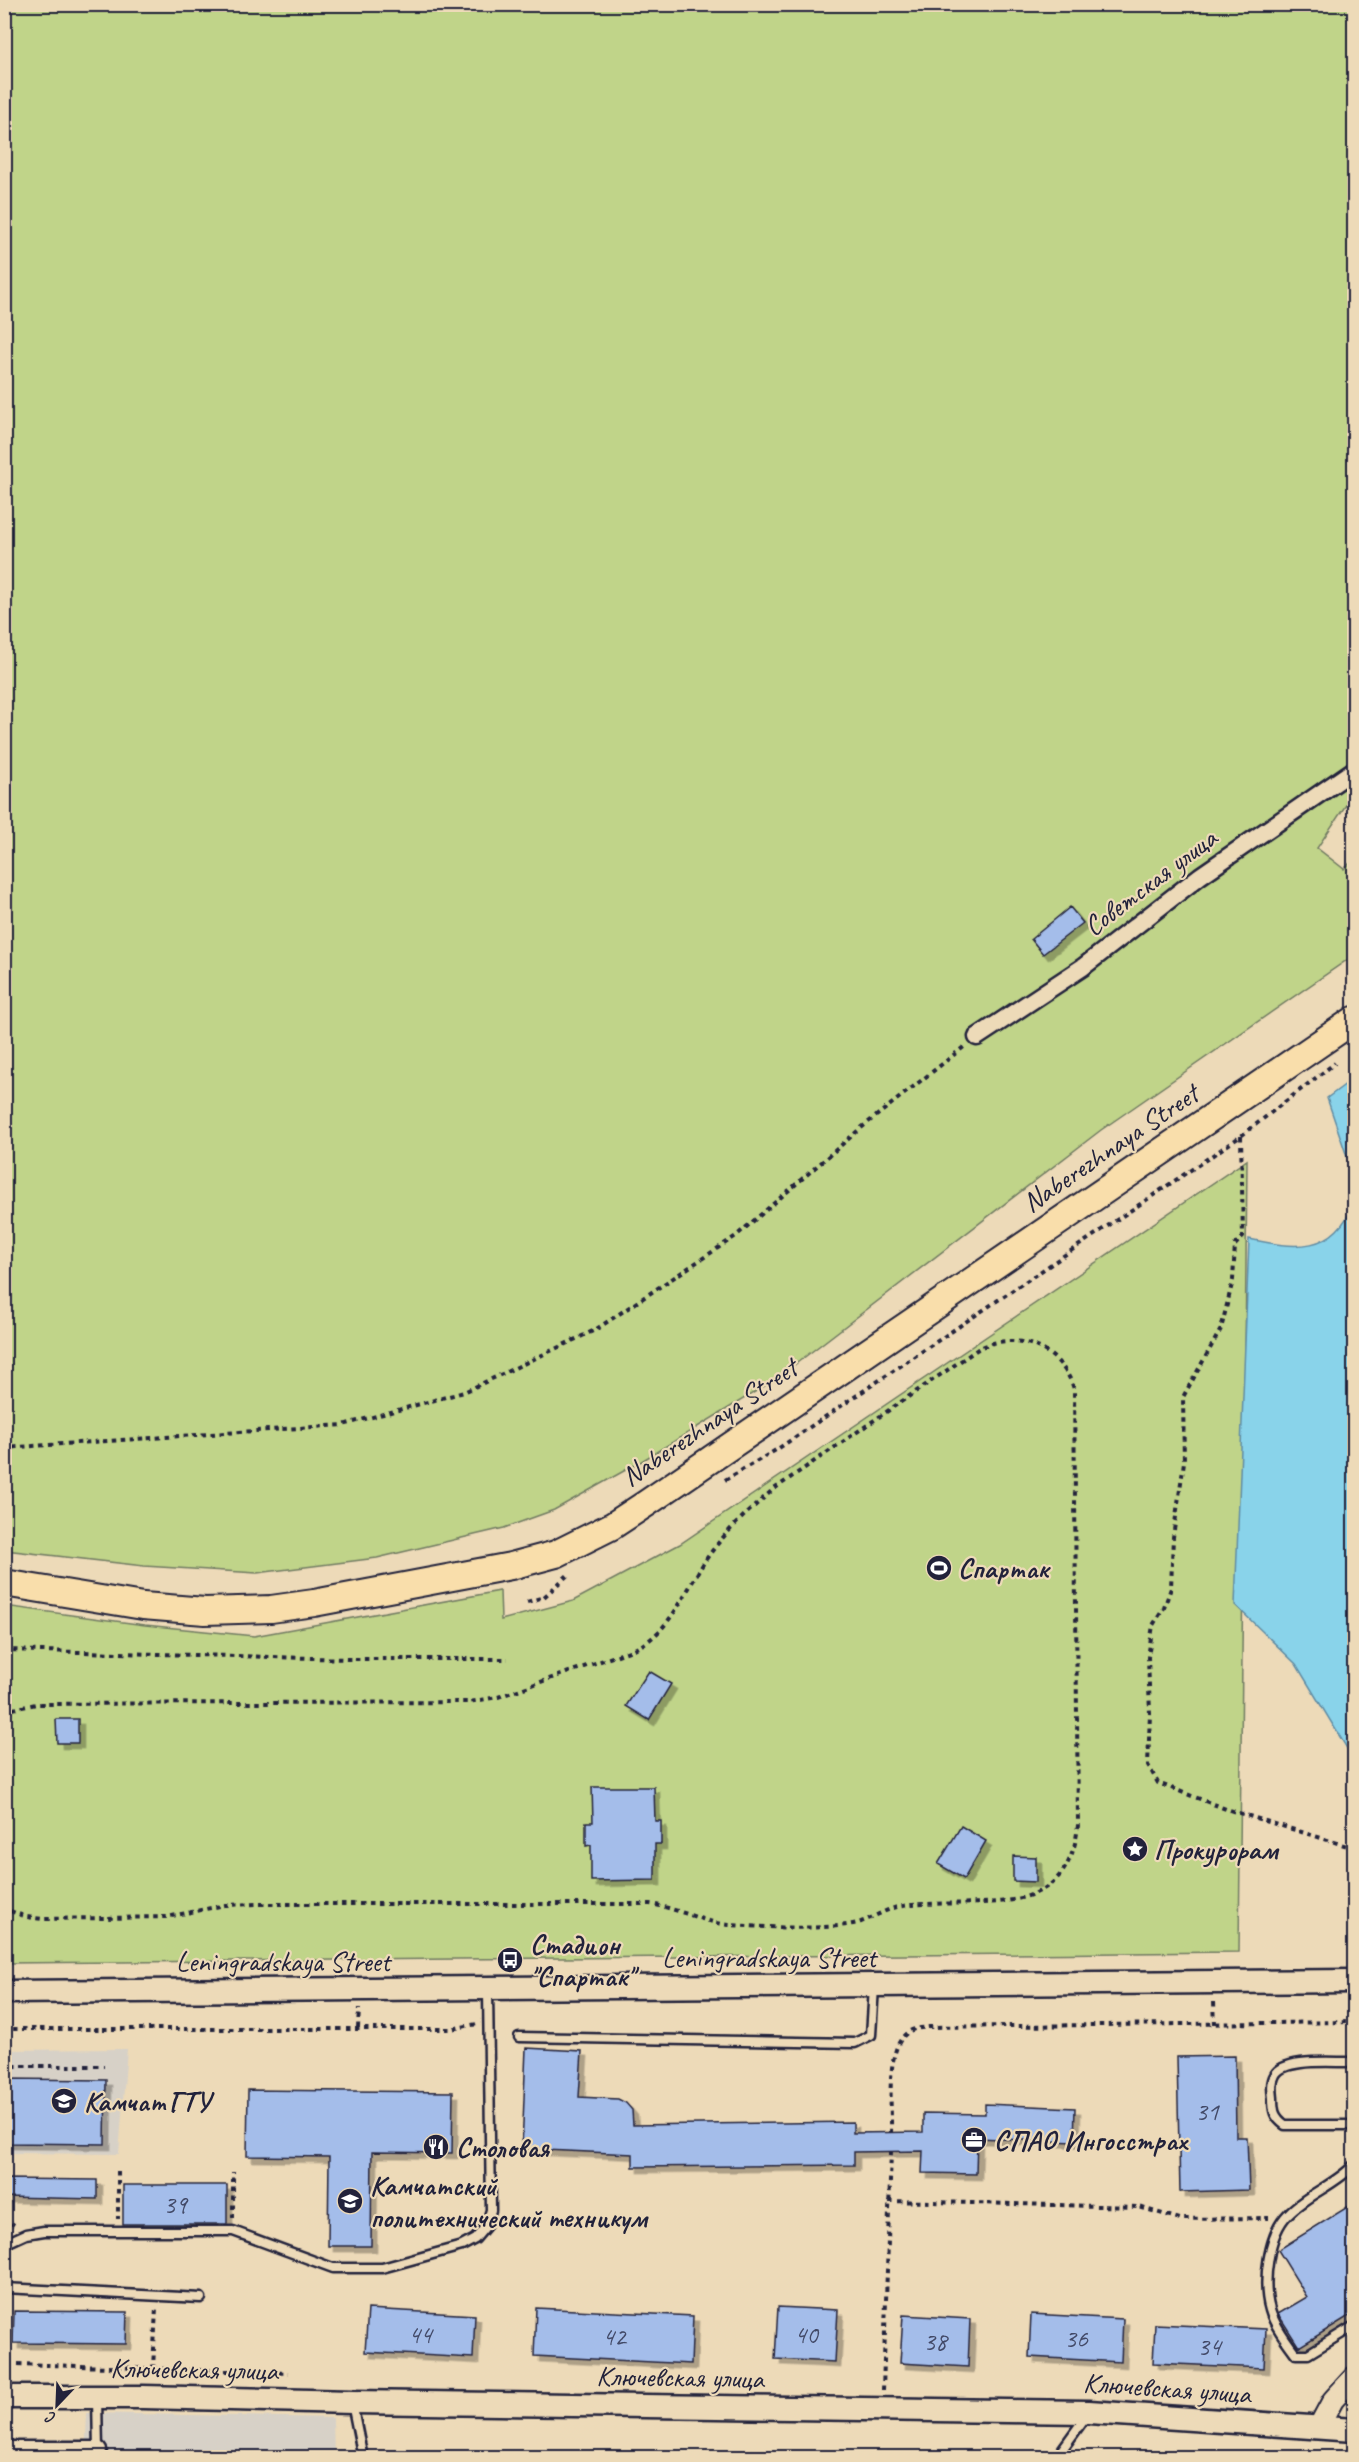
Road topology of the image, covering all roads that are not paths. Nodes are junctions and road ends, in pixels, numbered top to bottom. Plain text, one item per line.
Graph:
1 (1354, 770) edge
2 (1354, 1020) edge
3 (977, 1037) road end
4 (4, 1583) edge
5 (1354, 1982) edge
6 (874, 1986) junction
7 (488, 1988) junction
8 (4, 1992) edge
9 (519, 2037) dead end
10 (1354, 2062) edge
11 (1354, 2125) edge
12 (1354, 2165) edge
13 (4, 2244) edge
14 (4, 2288) edge
15 (201, 2298) dead end
16 (1354, 2326) edge
17 (1354, 2377) edge
18 (4, 2397) edge
19 (97, 2397) junction
20 (352, 2402) junction
21 (1089, 2412) junction
22 (1318, 2428) junction
23 (1354, 2430) edge
24 (4, 2450) edge
25 (98, 2454) edge
26 (363, 2457) edge
27 (1056, 2457) edge

1 - 3 street, Советская улица
2 - 4 main road, Naberezhnaya Street
5 - 6 main road, Leningradskaya Street
6 - 7 main road, Leningradskaya Street
6 - 9 lane
7 - 8 main road, Leningradskaya Street
7 - 13 lane
10 - 11 lane
12 - 16 lane
14 - 15 lane
17 - 22 street
18 - 19 main road, Ключевская улица
19 - 20 main road, Ключевская улица
19 - 25 lane
20 - 21 main road, Ключевская улица
20 - 26 lane
21 - 22 main road, Ключевская улица
21 - 27 lane
22 - 23 main road, Ключевская улица
24 - 25 street

